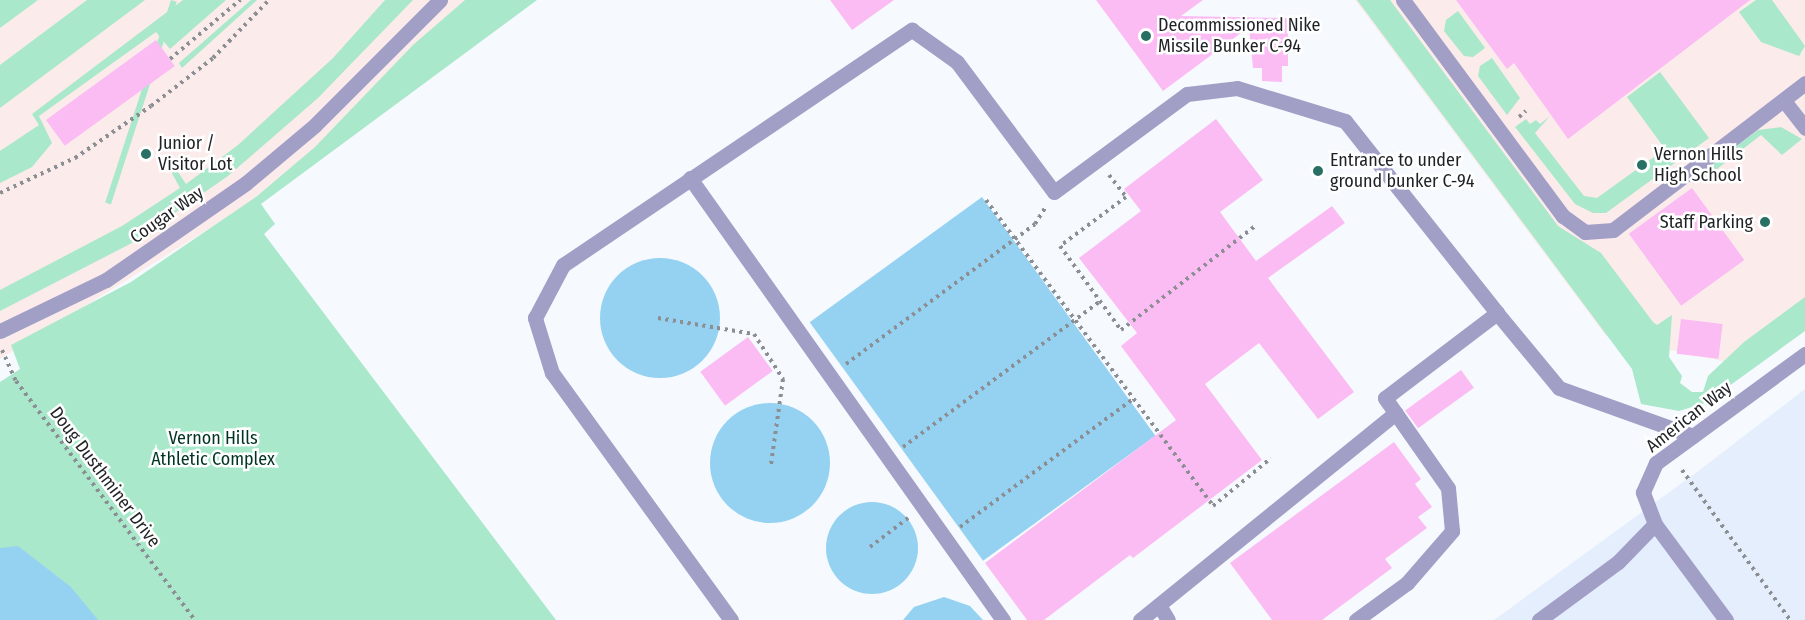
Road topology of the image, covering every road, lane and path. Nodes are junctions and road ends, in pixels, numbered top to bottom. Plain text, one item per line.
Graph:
1 (240, 0) edge
2 (268, 0) edge
3 (440, 0) edge
4 (1403, 0) edge
5 (170, 60) dead end
6 (1805, 83) edge
7 (1785, 102) junction
8 (1527, 111) dead end
9 (1519, 117) dead end
10 (1805, 128) edge
11 (1098, 160) junction
12 (690, 178) junction
13 (1054, 192) junction
14 (0, 194) edge
15 (986, 200) dead end
16 (1255, 226) dead end
17 (1015, 239) junction
18 (1100, 301) junction
19 (1497, 313) junction
20 (658, 318) dead end
21 (1074, 320) junction
22 (0, 332) edge
23 (0, 347) edge
24 (1805, 354) edge
25 (829, 374) junction
26 (1133, 399) junction
27 (1396, 413) junction
28 (1693, 436) junction
29 (1669, 453) junction
30 (889, 458) junction
31 (1271, 458) dead end
32 (771, 464) dead end
33 (923, 507) junction
34 (1655, 524) junction
35 (945, 538) junction
36 (870, 547) dead end
37 (1160, 605) junction
38 (195, 620) edge
39 (731, 620) edge
40 (1003, 620) edge
41 (1140, 620) edge
42 (1168, 620) edge
43 (1356, 620) edge
44 (1539, 620) edge
45 (1726, 620) edge
46 (1790, 620) edge

1 - 5 path
2 - 14 path
3 - 22 street, Cougar Way
4 - 7 street
6 - 7 street
7 - 10 street
8 - 9 path
11 - 13 street
11 - 18 path
11 - 19 street
12 - 13 street
12 - 25 street
12 - 39 street
13 - 17 path
15 - 17 path
16 - 18 path
17 - 21 path
17 - 25 path
18 - 21 path
19 - 27 street
19 - 28 street
20 - 32 path
21 - 26 path
21 - 30 path
23 - 38 path, Doug Dusthminer Drive
24 - 28 street, American Way
25 - 30 street
26 - 31 path
26 - 35 path
27 - 37 street
27 - 43 street
28 - 29 street, American Way
29 - 34 street, American Way
29 - 46 path
30 - 33 street
33 - 35 street
33 - 36 path
34 - 44 street
34 - 45 street, American Way
35 - 40 street
37 - 41 street
37 - 42 street

